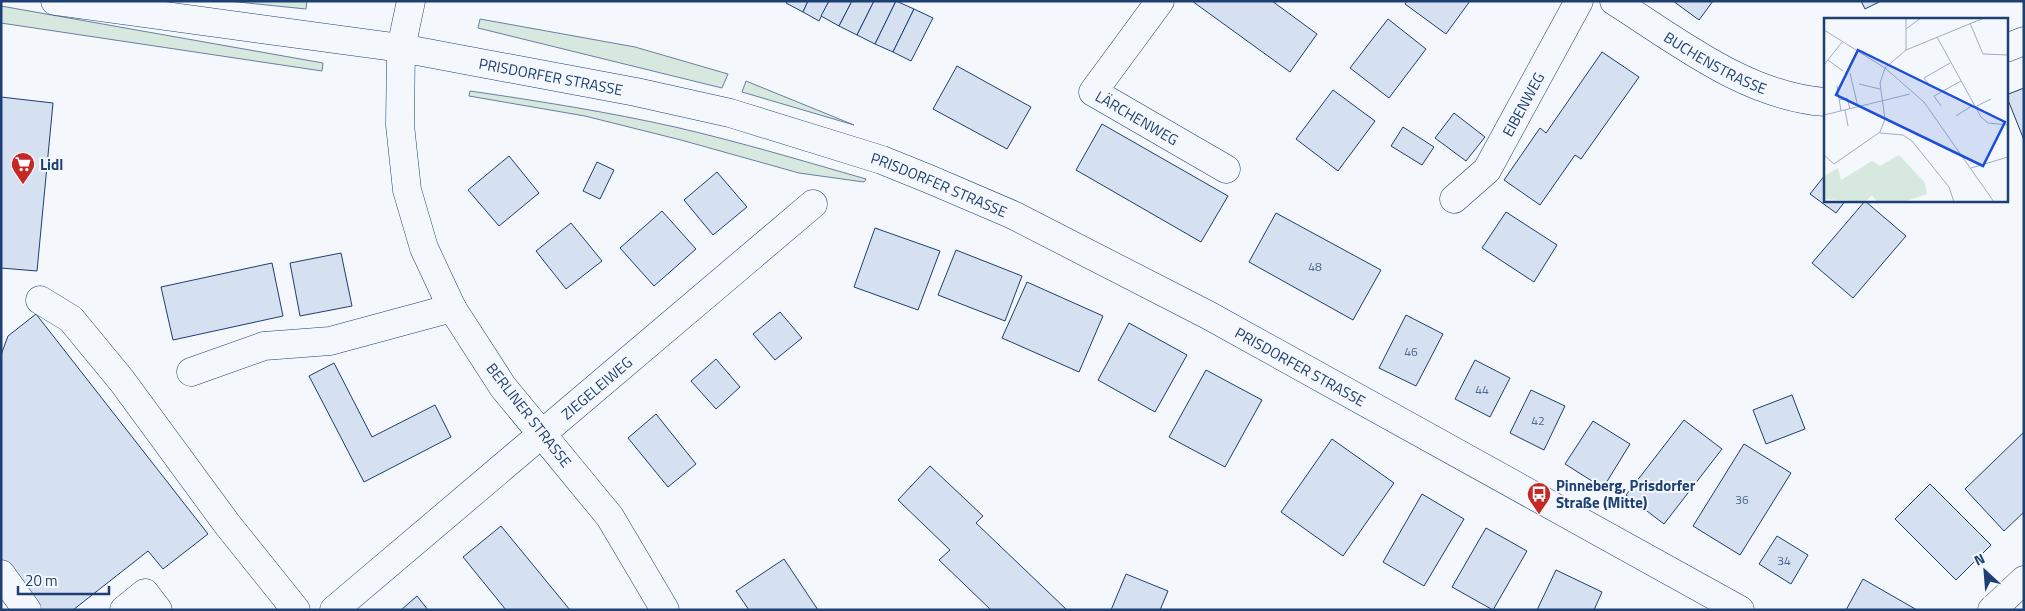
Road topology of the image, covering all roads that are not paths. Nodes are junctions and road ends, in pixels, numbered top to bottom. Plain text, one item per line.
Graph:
1 (55, 1) edge
2 (410, 1) edge
3 (1160, 1) edge
4 (1579, 1) edge
5 (1614, 1) edge
6 (2024, 41) edge
7 (2008, 47) edge
8 (401, 48) junction
9 (1824, 102) edge
10 (1226, 169) dead end
11 (1454, 199) dead end
12 (813, 204) dead end
13 (40, 300) dead end
14 (452, 308) junction
15 (191, 372) dead end
16 (543, 434) junction
17 (1, 574) edge
18 (2024, 580) edge
19 (27, 610) edge
20 (124, 610) edge
21 (158, 610) edge
22 (296, 610) edge
23 (334, 610) edge
24 (665, 610) edge
25 (1740, 610) edge
26 (1992, 610) edge

1 - 8 street, PRISDORFER STRASSE
2 - 8 street, BERLINER STRASSE
3 - 10 street, LÄRCHENWEG
4 - 11 street, EIBENWEG
5 - 9 street, BUCHENSTRASSE
6 - 7 street
8 - 14 street, BERLINER STRASSE
8 - 25 street, PRISDORFER STRASSE
12 - 16 street, ZIEGELEIWEG
13 - 22 street
14 - 15 street
14 - 16 street, BERLINER STRASSE
16 - 23 street, ZIEGELEIWEG
16 - 24 street, BERLINER STRASSE
17 - 19 street
18 - 26 street
20 - 21 street

